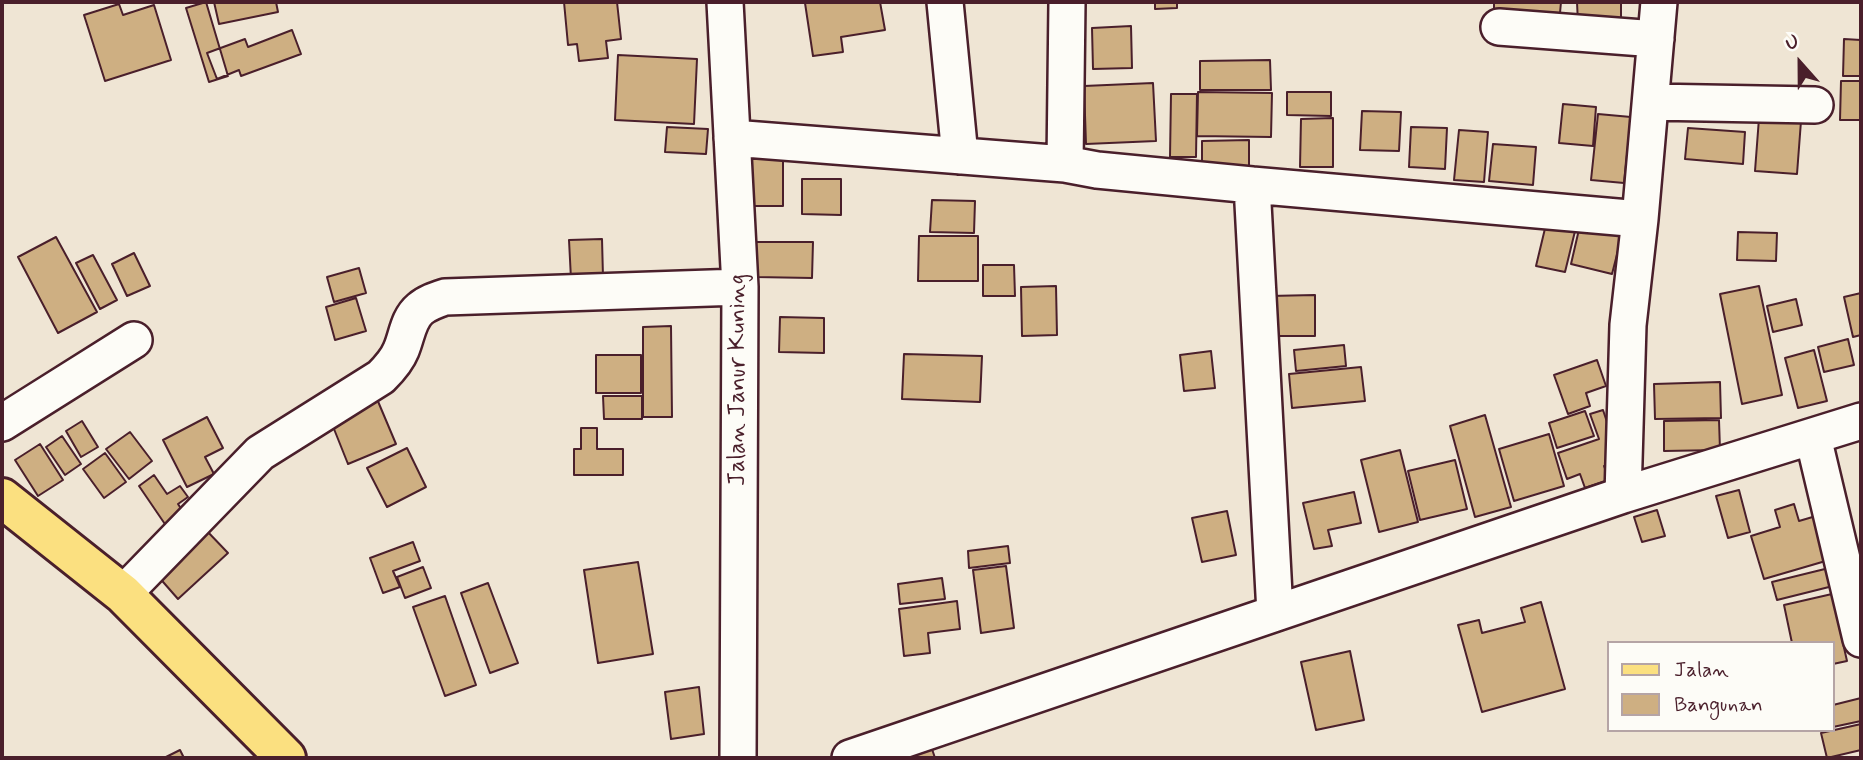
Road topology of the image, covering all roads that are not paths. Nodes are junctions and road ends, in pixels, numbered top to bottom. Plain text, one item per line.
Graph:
1 (725, 2) edge
2 (945, 2) edge
3 (1067, 2) edge
4 (1659, 2) edge
5 (1499, 27) dead end
6 (1656, 39) junction
7 (1651, 102) junction
8 (1815, 104) dead end
9 (732, 138) junction
10 (960, 156) junction
11 (1065, 164) junction
12 (1252, 185) junction
13 (1640, 219) junction
14 (740, 287) junction
15 (134, 340) dead end
16 (1861, 421) edge
17 (2, 423) edge
18 (1813, 437) junction
19 (1623, 495) junction
20 (2, 498) edge
21 (123, 594) junction
22 (1275, 613) junction
23 (1861, 639) edge
24 (286, 758) edge
25 (738, 758) edge
26 (850, 758) edge

1 - 9 street, Jalan Janur Kuning
2 - 10 street
3 - 11 street
4 - 6 street
5 - 6 street
6 - 7 street
7 - 8 street
7 - 13 street
9 - 10 street
9 - 14 street, Jalan Janur Kuning
10 - 11 street
11 - 12 street
12 - 13 street
12 - 22 street
13 - 19 street
14 - 21 street
14 - 25 street, Jalan Janur Kuning
15 - 17 street
16 - 18 street
18 - 19 street
18 - 23 street
19 - 22 street
20 - 21 main road
21 - 24 main road
22 - 26 street

